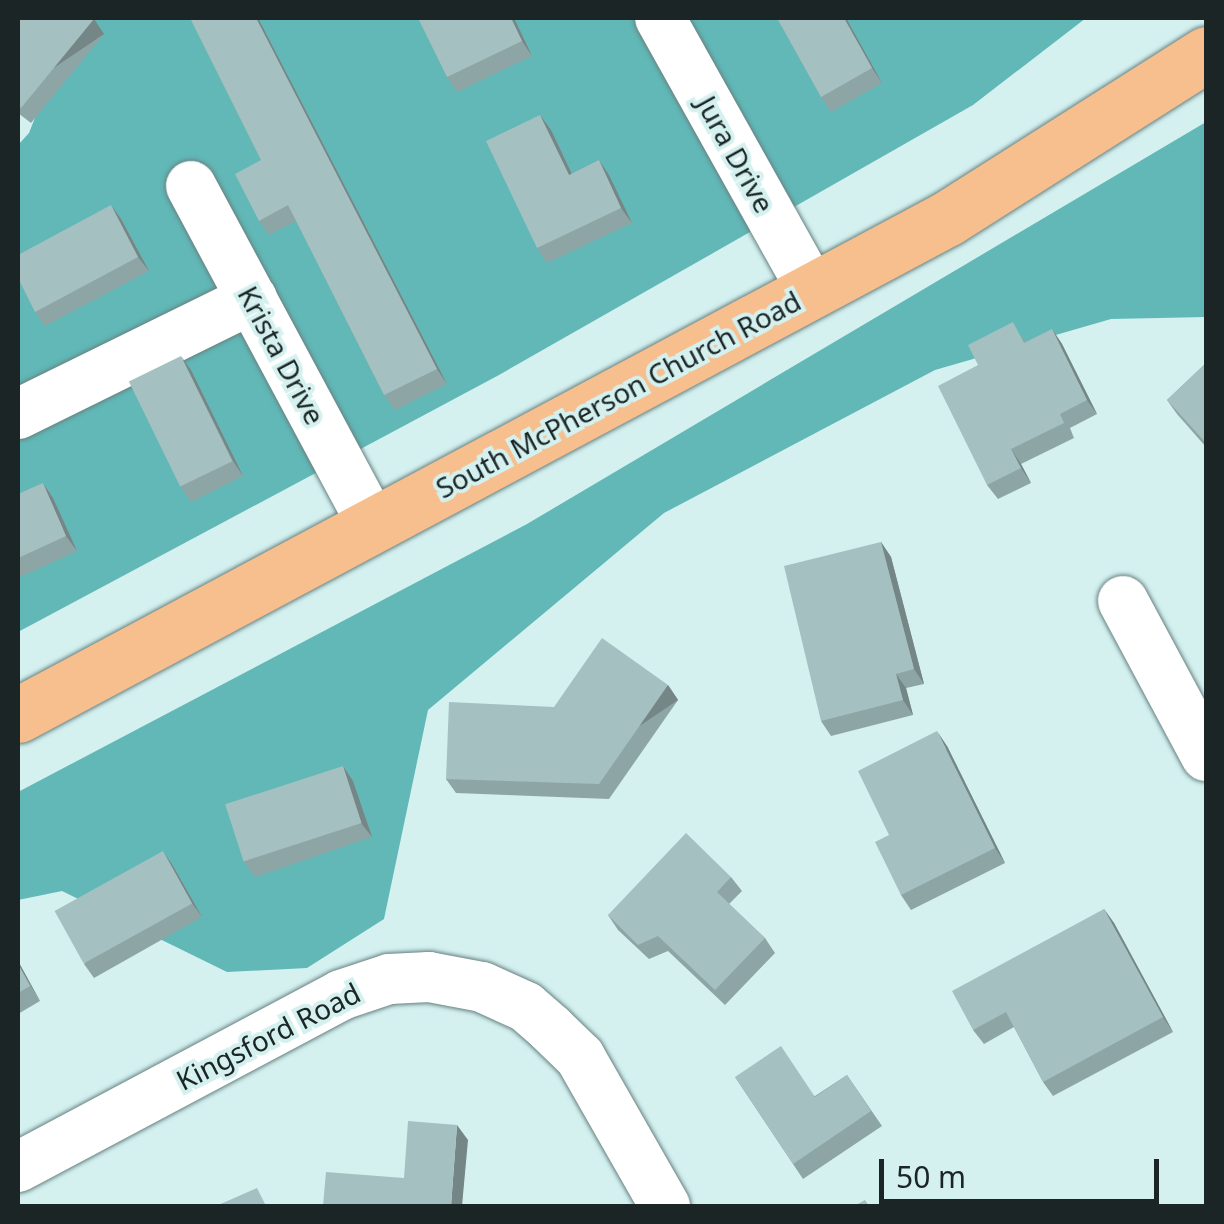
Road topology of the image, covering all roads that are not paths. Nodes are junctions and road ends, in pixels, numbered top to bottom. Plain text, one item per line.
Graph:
1 (660, 18) edge
2 (1206, 54) edge
3 (191, 186) dead end
4 (812, 290) junction
5 (252, 298) junction
6 (18, 414) edge
7 (373, 525) junction
8 (1123, 601) dead end
9 (18, 715) edge
10 (1206, 756) edge
11 (18, 1167) edge
12 (665, 1206) edge

1 - 4 street, Jura Drive
2 - 4 main road, South McPherson Church Road
3 - 5 street, Krista Drive
4 - 7 main road, South McPherson Church Road
5 - 6 street
5 - 7 street, Krista Drive
7 - 9 main road, South McPherson Church Road
8 - 10 street
11 - 12 street, Kingsford Road

